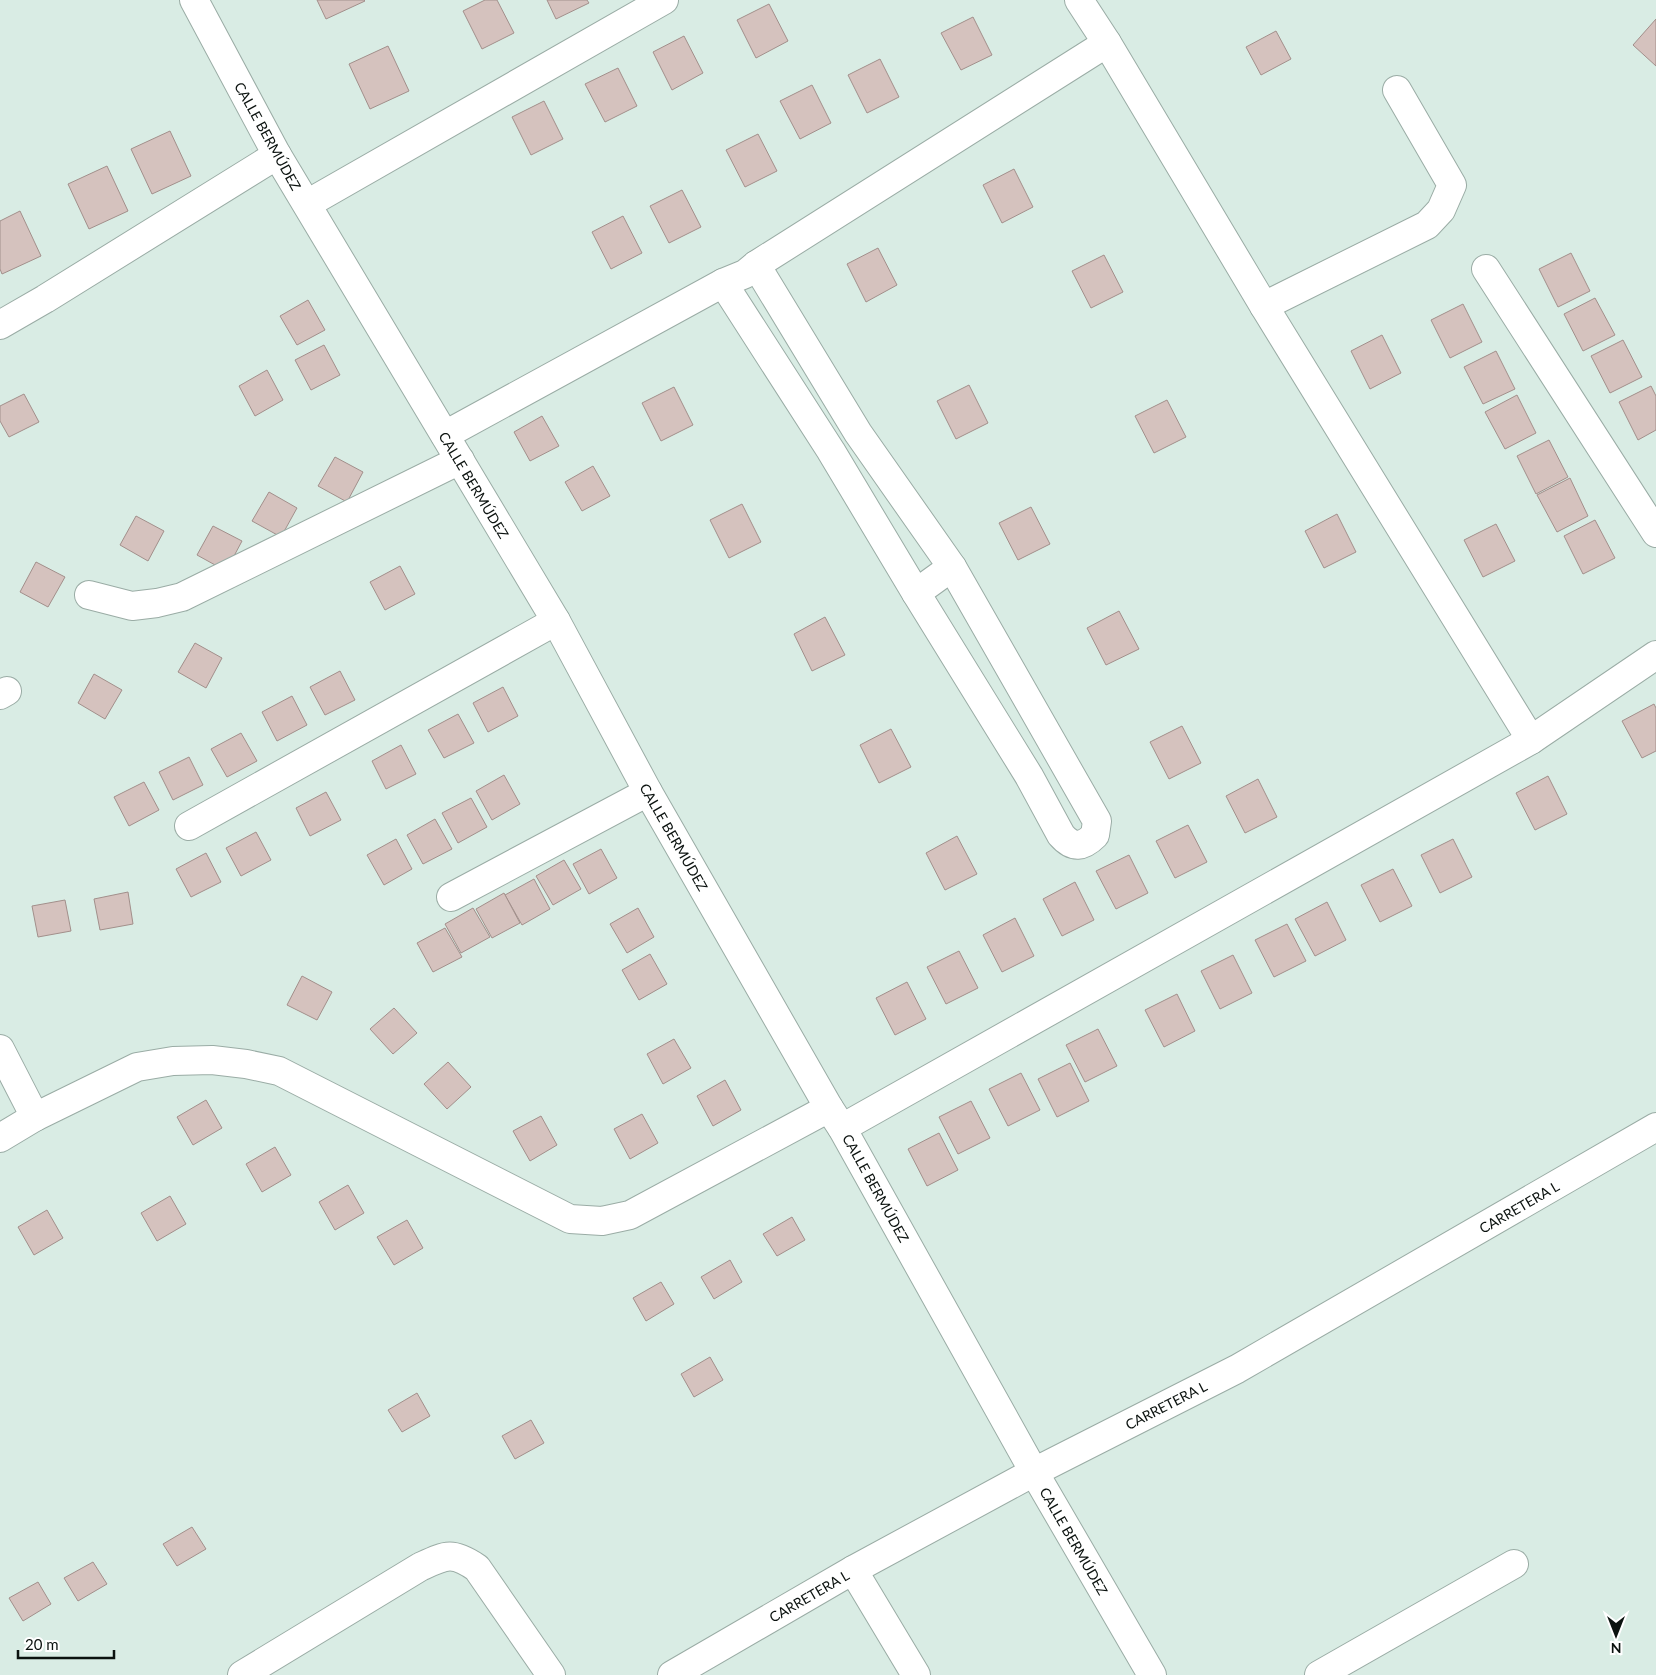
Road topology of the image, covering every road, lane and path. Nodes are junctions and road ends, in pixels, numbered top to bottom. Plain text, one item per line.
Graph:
1 (194, 0) edge
2 (664, 0) edge
3 (1079, 0) edge
4 (1107, 43) junction
5 (1397, 90) dead end
6 (277, 155) junction
7 (307, 204) junction
8 (756, 265) junction
9 (1486, 269) dead end
10 (724, 283) junction
11 (1264, 306) junction
12 (0, 325) edge
13 (858, 433) junction
14 (445, 435) junction
15 (831, 451) junction
16 (460, 460) junction
17 (1656, 533) edge
18 (952, 567) junction
19 (916, 593) junction
20 (89, 595) dead end
21 (556, 621) junction
22 (1656, 655) edge
23 (1530, 740) junction
24 (1060, 756) junction
25 (1029, 776) junction
26 (648, 792) junction
27 (189, 826) dead end
28 (451, 897) dead end
29 (0, 1049) edge
30 (35, 1117) junction
31 (835, 1118) junction
32 (1656, 1127) edge
33 (0, 1138) edge
34 (1034, 1472) junction
35 (1514, 1564) dead end
36 (852, 1570) junction
37 (703, 1667) edge
38 (242, 1675) edge
39 (551, 1675) edge
40 (672, 1675) edge
41 (916, 1675) edge
42 (1152, 1675) edge
43 (1319, 1675) edge

1 - 6 street, CALLE BERMÚDEZ
2 - 7 street
3 - 4 street
4 - 8 street
4 - 11 street
5 - 11 street
6 - 7 street, CALLE BERMÚDEZ
6 - 12 street
7 - 14 street, CALLE BERMÚDEZ
8 - 10 street
8 - 13 street
9 - 17 street
10 - 14 street
10 - 15 street
11 - 23 street
13 - 15 street
13 - 18 street
14 - 16 street, CALLE BERMÚDEZ
15 - 19 street
16 - 20 street
16 - 21 street, CALLE BERMÚDEZ
18 - 19 street
18 - 24 street
19 - 25 street
21 - 26 street, CALLE BERMÚDEZ
21 - 27 street
22 - 23 street
23 - 31 street
24 - 25 street
24 - 25 street
26 - 28 street
26 - 31 street, CALLE BERMÚDEZ
29 - 30 street
30 - 31 street
30 - 33 street
31 - 34 street, CALLE BERMÚDEZ
32 - 34 street, CARRETERA L
34 - 36 street, CARRETERA L
34 - 42 street, CALLE BERMÚDEZ
35 - 43 street
36 - 37 street, CARRETERA L
36 - 41 street
37 - 40 street, CARRETERA L
38 - 39 street

